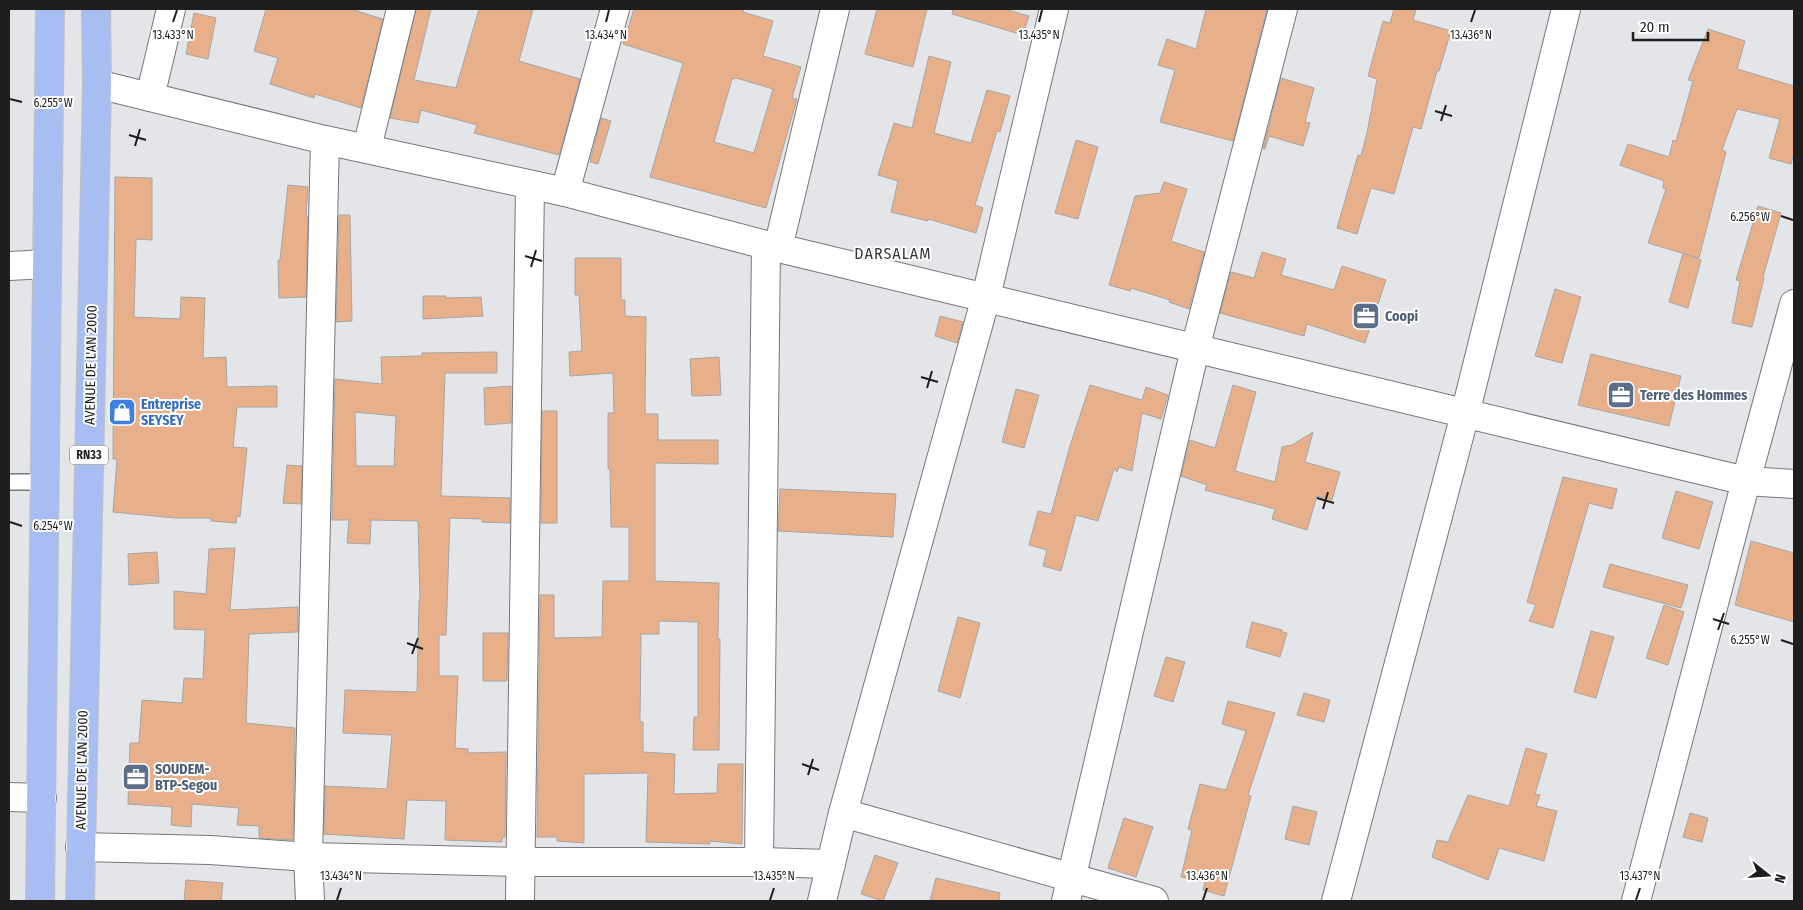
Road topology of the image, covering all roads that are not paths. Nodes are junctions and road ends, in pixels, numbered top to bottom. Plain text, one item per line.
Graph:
1 (50, 9) edge
2 (96, 9) edge
3 (171, 9) edge
4 (401, 9) edge
5 (615, 9) edge
6 (835, 9) edge
7 (1054, 9) edge
8 (1283, 9) edge
9 (1566, 9) edge
10 (97, 84) junction
11 (150, 97) junction
12 (325, 140) junction
13 (367, 148) junction
14 (530, 185) junction
15 (564, 192) junction
16 (772, 247) junction
17 (47, 264) junction
18 (9, 266) edge
19 (986, 298) junction
20 (1794, 304) edge
21 (1195, 349) junction
22 (1465, 414) junction
23 (1746, 481) junction
24 (9, 482) edge
25 (45, 482) junction
26 (1794, 484) edge
27 (9, 797) edge
28 (42, 798) junction
29 (843, 813) junction
30 (80, 847) junction
31 (308, 857) junction
32 (520, 862) junction
33 (759, 862) junction
34 (831, 864) junction
35 (1069, 889) edge
36 (40, 901) edge
37 (80, 901) edge
38 (310, 901) edge
39 (520, 901) edge
40 (822, 901) edge
41 (1154, 901) edge
42 (1336, 901) edge
43 (1636, 901) edge

1 - 17 main road
2 - 10 main road, AVENUE DE L'AN 2000 / RN33
3 - 11 street
4 - 13 street
5 - 15 street
6 - 16 street
7 - 19 street
8 - 21 street
9 - 22 street
10 - 11 street
10 - 30 main road, AVENUE DE L'AN 2000 / RN33
11 - 12 street
12 - 13 street
12 - 31 street
13 - 14 street
14 - 15 street
14 - 32 street
15 - 16 street
16 - 19 street
16 - 33 street
17 - 18 street
17 - 25 main road
19 - 21 street
19 - 29 street
20 - 23 street
21 - 22 street
21 - 35 street
22 - 23 street
22 - 42 street
23 - 26 street
23 - 43 street
24 - 25 lane
25 - 28 main road
27 - 28 street
28 - 36 main road
29 - 34 street
29 - 35 street
30 - 31 street
30 - 37 main road, AVENUE DE L'AN 2000 / RN33
31 - 32 street
31 - 38 street
32 - 33 street
32 - 39 street
33 - 34 street
34 - 40 street
35 - 41 street

